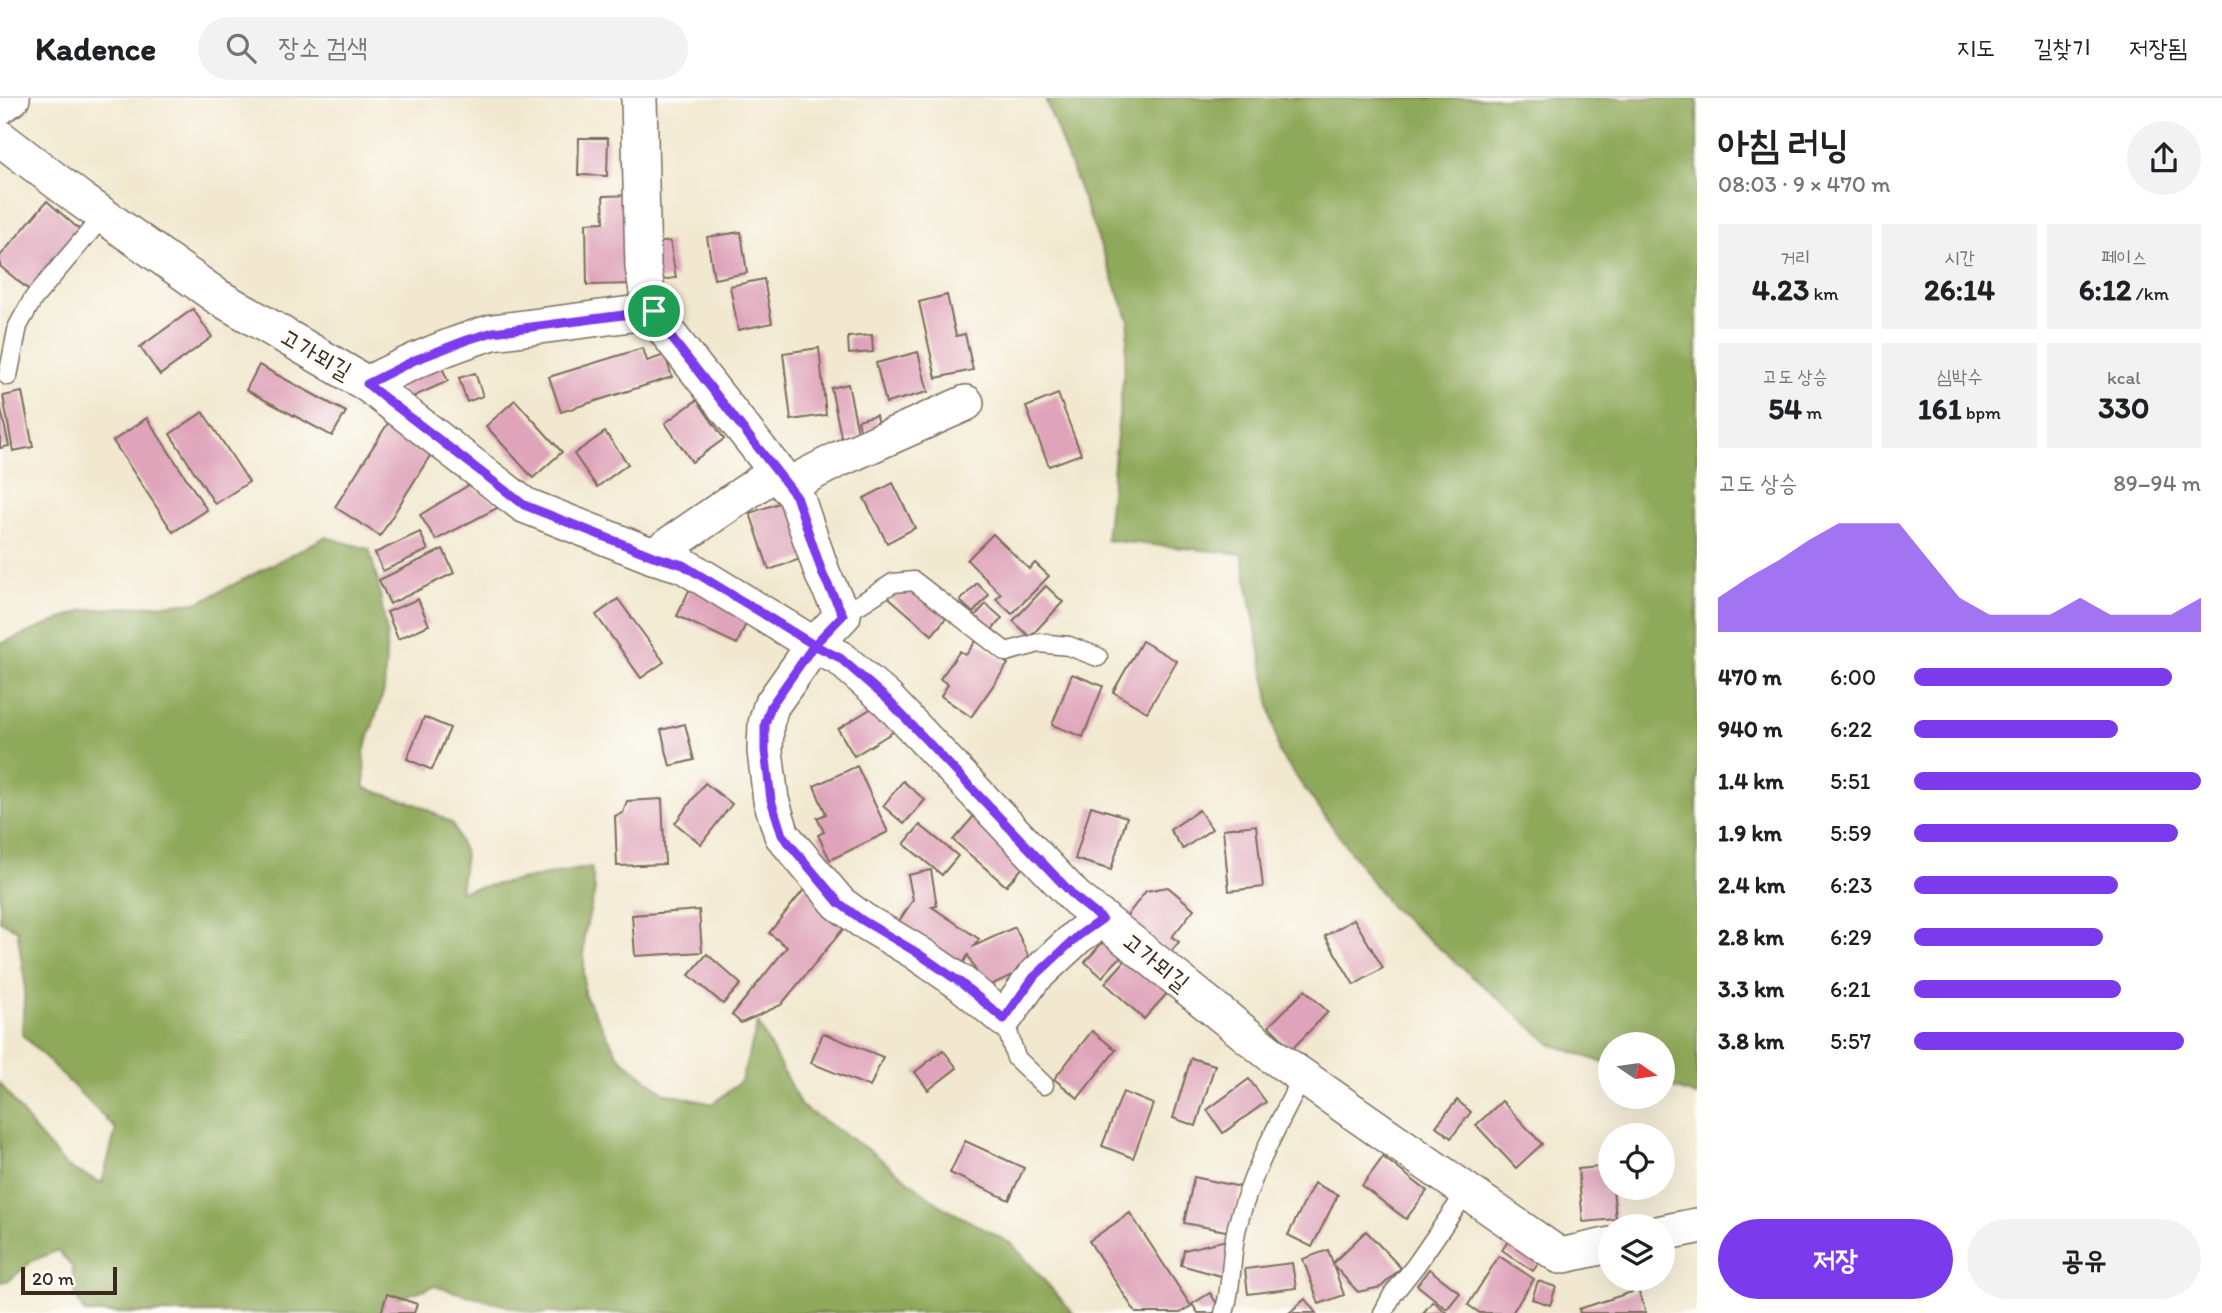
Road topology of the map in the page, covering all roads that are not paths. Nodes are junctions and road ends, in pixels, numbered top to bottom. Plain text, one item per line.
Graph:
1 (12, 98) edge
2 (639, 98) edge
3 (0, 106) edge
4 (0, 138) edge
5 (103, 216) junction
6 (654, 311) junction
7 (8, 376) dead end
8 (367, 384) junction
9 (966, 403) dead end
10 (782, 479) junction
11 (653, 556) junction
12 (843, 615) junction
13 (814, 645) junction
14 (1098, 657) dead end
15 (1102, 919) junction
16 (1004, 1019) junction
17 (1303, 1076) junction
18 (1044, 1085) dead end
19 (1467, 1191) junction
20 (1697, 1226) edge
21 (1675, 1230) edge
22 (1598, 1248) edge
23 (1224, 1313) edge
24 (1383, 1313) edge

1 - 3 street
2 - 6 street
4 - 5 street, 고가뫼길
5 - 7 lane
5 - 8 street, 고가뫼길
6 - 8 street
6 - 10 street
8 - 11 street, 고가뫼길
9 - 10 street
10 - 11 street
10 - 12 street
11 - 13 street, 고가뫼길
12 - 13 street
12 - 14 lane
13 - 15 street, 고가뫼길
13 - 16 street
15 - 16 street
15 - 17 street, 고가뫼길
16 - 18 lane
17 - 19 street, 고가뫼길
17 - 23 lane
19 - 22 street, 고가뫼길
19 - 24 lane
20 - 21 street

